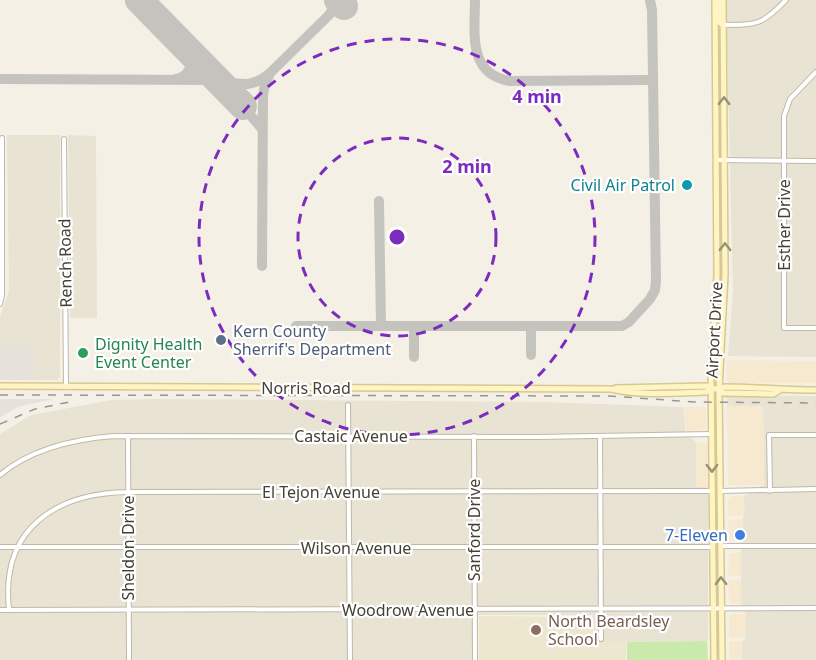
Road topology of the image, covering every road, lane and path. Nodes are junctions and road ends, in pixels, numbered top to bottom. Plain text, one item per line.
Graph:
1 (719, 0) edge
2 (786, 0) edge
3 (723, 26) junction
4 (816, 72) edge
5 (2, 138) dead end
6 (64, 139) dead end
7 (717, 160) junction
8 (724, 160) junction
9 (784, 160) junction
10 (816, 161) edge
11 (0, 304) edge
12 (816, 328) edge
13 (0, 386) edge
14 (66, 387) junction
15 (711, 389) junction
16 (719, 389) junction
17 (816, 390) edge
18 (348, 405) dead end
19 (711, 434) junction
20 (816, 435) edge
21 (128, 436) junction
22 (349, 436) junction
23 (474, 436) junction
24 (600, 436) junction
25 (0, 475) edge
26 (816, 489) edge
27 (600, 491) junction
28 (712, 491) junction
29 (721, 491) junction
30 (770, 491) junction
31 (128, 492) junction
32 (349, 492) junction
33 (474, 492) junction
34 (721, 546) junction
35 (816, 546) edge
36 (0, 547) edge
37 (13, 547) junction
38 (128, 547) junction
39 (600, 547) junction
40 (712, 547) junction
41 (349, 548) junction
42 (475, 548) junction
43 (9, 609) junction
44 (713, 609) junction
45 (722, 609) junction
46 (816, 609) edge
47 (0, 610) edge
48 (129, 610) junction
49 (350, 610) junction
50 (475, 610) junction
51 (601, 610) junction
52 (601, 639) dead end
53 (129, 660) edge
54 (350, 660) edge
55 (475, 660) edge
56 (714, 660) edge
57 (722, 660) edge

1 - 3 main road, Airport Drive
1 - 7 main road, Airport Drive
2 - 3 street
8 -> 3 main road, Airport Drive
4 - 9 street, Esther Drive
5 - 11 street
6 - 14 street, Rench Road
7 - 8 street
7 - 15 main road, Airport Drive
8 - 9 street
16 -> 8 main road, Airport Drive
9 - 10 street
9 - 12 street, Esther Drive
13 - 14 main road, Norris Road
14 - 15 main road, Norris Road
15 - 16 main road, Norris Road
15 - 19 main road, Airport Drive
16 - 17 main road, Norris Road
16 - 29 main road, Airport Drive
18 - 22 street
19 - 24 street, Castaic Avenue
19 -> 28 main road, Airport Drive
20 - 30 street
21 - 22 street, Castaic Avenue
21 - 25 street, Castaic Avenue
21 - 31 street, Sheldon Drive
22 - 23 street, Castaic Avenue
22 - 32 street
23 - 24 street, Castaic Avenue
23 - 33 street, Sanford Drive
24 - 27 street
26 - 30 street
27 - 28 street, El Tejon Avenue
27 - 33 street, El Tejon Avenue
27 - 39 street
28 - 40 main road, Airport Drive
29 - 30 street
29 - 34 main road, Airport Drive
31 - 32 street, El Tejon Avenue
31 - 37 street, El Tejon Avenue
31 - 38 street, Sheldon Drive
32 - 33 street, El Tejon Avenue
32 - 41 street
33 - 42 street, Sanford Drive
34 - 35 street
45 -> 34 main road, Airport Drive
36 - 37 street, Wilson Avenue
37 - 38 street, Wilson Avenue
37 - 43 street, El Tejon Avenue
38 - 41 street, Wilson Avenue
38 - 48 street, Sheldon Drive
39 - 40 street, Wilson Avenue
39 - 42 street, Wilson Avenue
39 - 51 street
40 - 44 main road, Airport Drive
41 - 42 street, Wilson Avenue
41 - 49 street
42 - 50 street, Sanford Drive
43 - 47 street, Woodrow Avenue
43 - 48 street, Woodrow Avenue
44 - 45 street, Woodrow Avenue
44 - 51 street, Woodrow Avenue
44 - 56 main road, Airport Drive
45 - 46 street, Woodrow Avenue
45 - 57 main road, Airport Drive
48 - 49 street, Woodrow Avenue
48 - 53 street, Sheldon Drive
49 - 50 street, Woodrow Avenue
49 - 54 street
50 - 51 street, Woodrow Avenue
50 - 55 street, Sanford Drive
51 - 52 street

